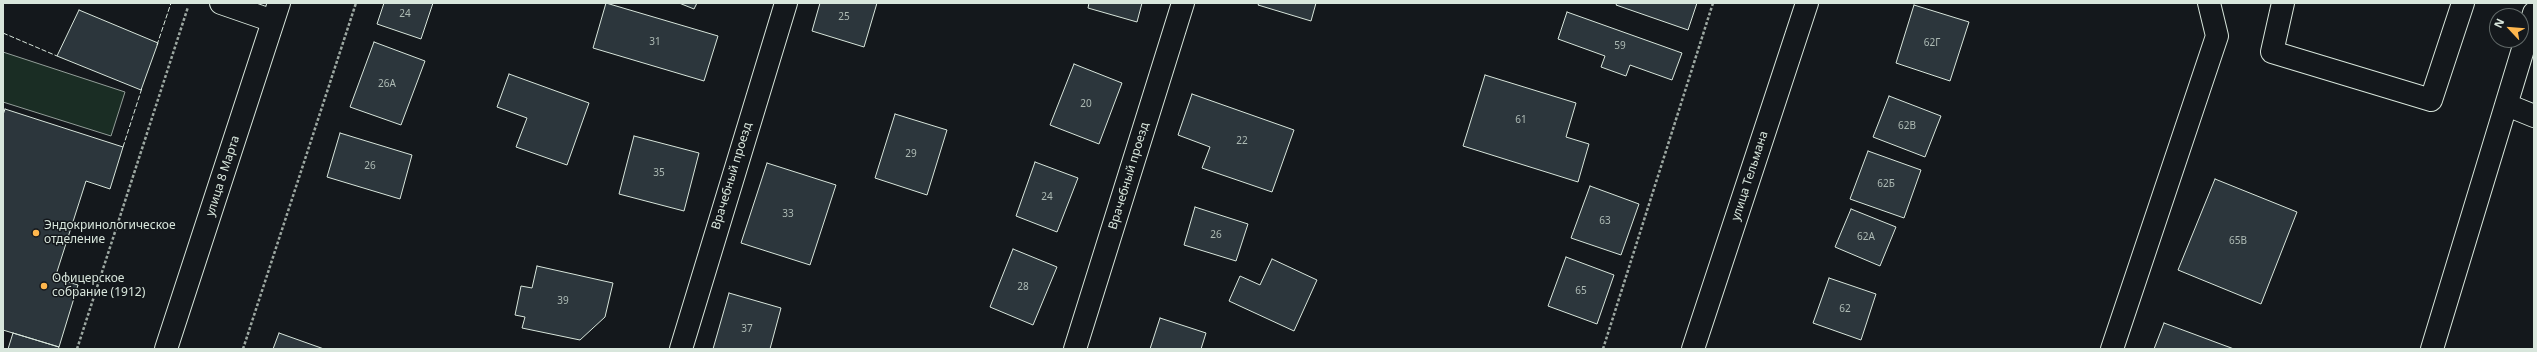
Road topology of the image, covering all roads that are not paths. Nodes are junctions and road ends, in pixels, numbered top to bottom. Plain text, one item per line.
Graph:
1 (221, 3) edge
2 (786, 3) edge
3 (1184, 3) edge
4 (1807, 3) edge
5 (2209, 3) edge
6 (2283, 3) edge
7 (2463, 3) edge
8 (276, 12) edge
9 (2534, 13) edge
10 (2507, 105) junction
11 (2534, 116) edge
12 (166, 349) edge
13 (681, 349) edge
14 (1075, 349) edge
15 (1692, 349) edge
16 (2112, 349) edge
17 (2432, 349) edge

1 - 8 street
2 - 13 street, Врачебный проезд
3 - 14 street, Врачебный проезд
4 - 15 street, улица Тельмана
5 - 16 street
6 - 7 street
8 - 12 street, улица 8 Марта
9 - 10 street
10 - 11 street
10 - 17 street

